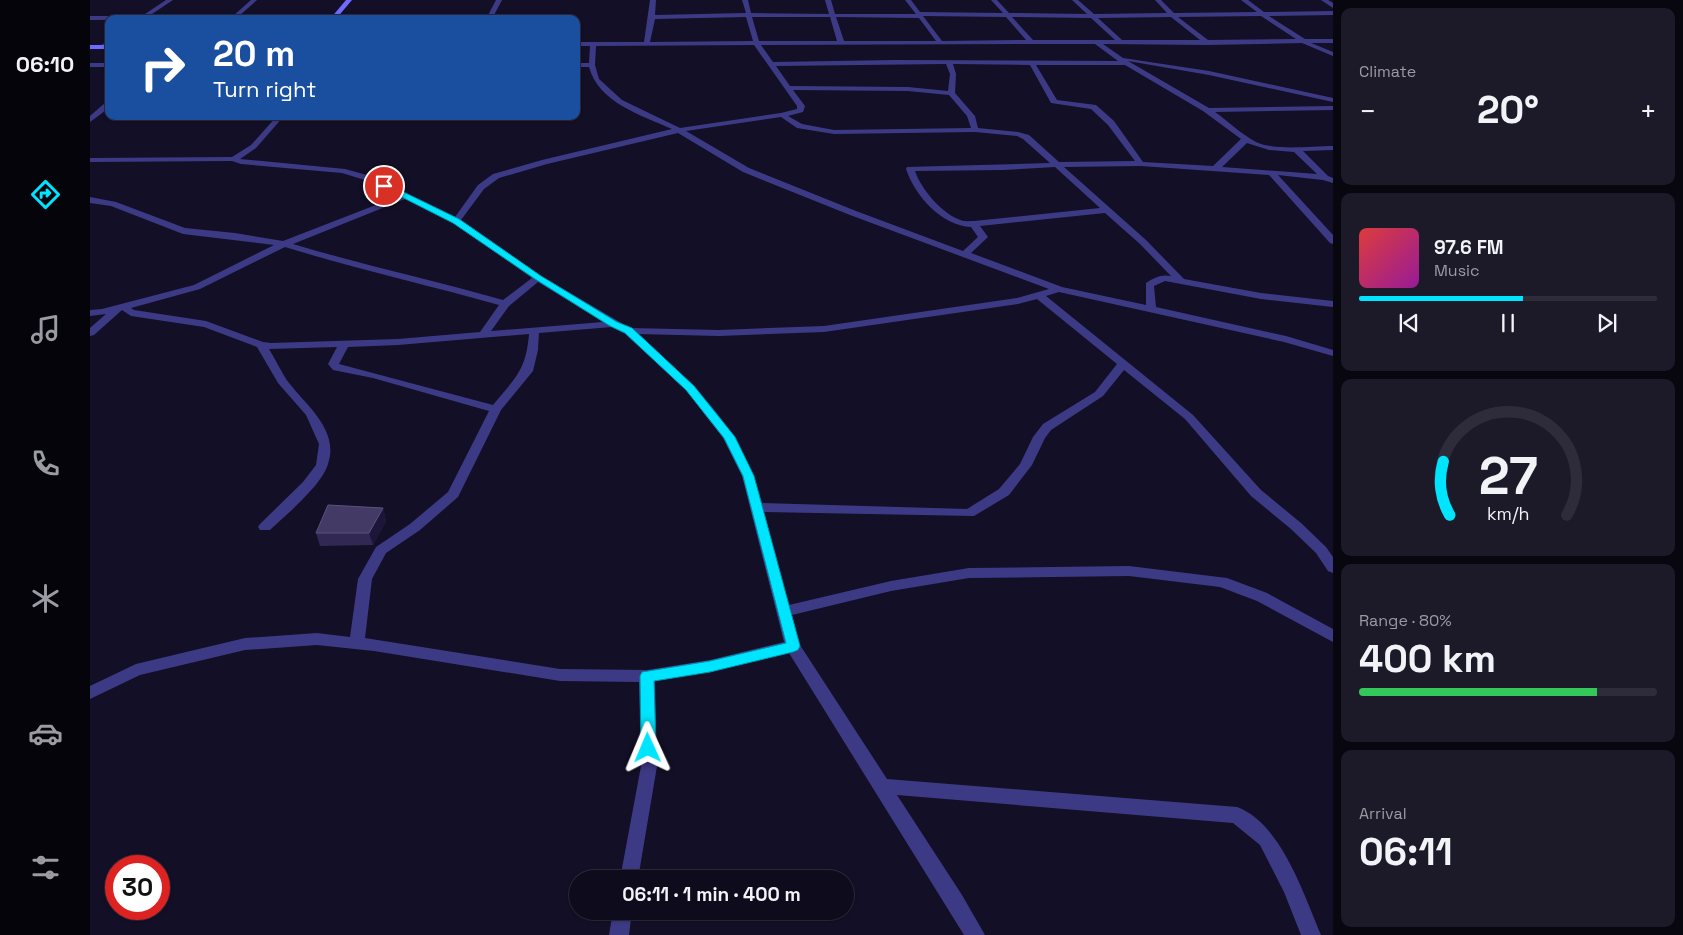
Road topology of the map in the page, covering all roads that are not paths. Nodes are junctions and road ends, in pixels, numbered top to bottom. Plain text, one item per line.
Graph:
1 (170, 0) edge
2 (254, 0) edge
3 (348, 0) edge
4 (499, 0) edge
5 (653, 0) edge
6 (745, 0) edge
7 (828, 0) edge
8 (908, 0) edge
9 (994, 0) edge
10 (1075, 0) edge
11 (1158, 0) edge
12 (1244, 0) edge
13 (1324, 0) edge
14 (1333, 6) edge
15 (1006, 14) junction
16 (1333, 14) edge
17 (148, 15) edge
18 (236, 15) edge
19 (336, 15) edge
20 (491, 15) edge
21 (748, 15) junction
22 (833, 15) junction
23 (919, 15) junction
24 (1172, 15) junction
25 (1264, 15) junction
26 (1091, 16) junction
27 (652, 17) junction
28 (90, 18) edge
29 (105, 18) edge
30 (1333, 41) edge
31 (1307, 42) junction
32 (756, 43) junction
33 (841, 43) junction
34 (941, 43) junction
35 (1032, 43) junction
36 (1098, 43) junction
37 (1122, 43) junction
38 (1208, 43) junction
39 (580, 44) edge
40 (593, 44) junction
41 (647, 44) junction
42 (105, 46) edge
43 (90, 47) edge
44 (891, 53) junction
45 (1333, 54) edge
46 (1115, 57) junction
47 (949, 62) junction
48 (1032, 63) junction
49 (1126, 63) junction
50 (770, 64) junction
51 (90, 65) edge
52 (105, 65) edge
53 (580, 65) edge
54 (592, 65) junction
55 (788, 88) junction
56 (951, 93) junction
57 (1333, 100) edge
58 (105, 105) edge
59 (90, 106) edge
60 (105, 108) edge
61 (1333, 108) edge
62 (1208, 110) junction
63 (782, 115) junction
64 (90, 120) edge
65 (277, 120) edge
66 (679, 130) junction
67 (975, 130) junction
68 (1246, 139) junction
69 (1295, 148) junction
70 (1333, 148) edge
71 (233, 159) junction
72 (90, 160) edge
73 (1055, 164) junction
74 (1141, 164) junction
75 (1215, 169) junction
76 (1272, 173) junction
77 (1329, 180) edge
78 (406, 196) junction
79 (90, 200) edge
80 (1108, 210) junction
81 (456, 221) junction
82 (974, 224) junction
83 (1333, 241) edge
84 (284, 244) junction
85 (965, 254) junction
86 (538, 278) junction
87 (1181, 281) junction
88 (1059, 289) junction
89 (1040, 296) junction
90 (505, 304) junction
91 (1333, 304) edge
92 (121, 308) junction
93 (1151, 308) junction
94 (102, 312) junction
95 (90, 313) edge
96 (90, 318) edge
97 (614, 324) junction
98 (534, 330) junction
99 (628, 330) junction
100 (90, 333) edge
101 (483, 335) junction
102 (344, 344) junction
103 (261, 345) junction
104 (1333, 353) edge
105 (1123, 364) junction
106 (496, 409) junction
107 (755, 507) junction
108 (265, 527) dead end
109 (1333, 568) edge
110 (785, 611) junction
111 (1333, 636) edge
112 (357, 643) junction
113 (793, 646) junction
114 (647, 676) junction
115 (90, 694) edge
116 (882, 786) junction
117 (631, 870) edge
118 (622, 920) edge
119 (619, 935) edge
120 (974, 935) edge
121 (1311, 935) edge

1 - 17 street
2 - 18 street
3 - 19 street
4 - 20 street
5 - 27 street
6 - 21 street
7 - 22 street
8 - 23 street
9 - 15 street
10 - 26 street
11 - 24 street
12 - 25 street
13 - 14 street
15 - 23 street
15 - 26 street
15 - 35 street
16 - 25 street
21 - 22 street
21 - 27 street
21 - 32 street
22 - 23 street
22 - 33 street
23 - 34 street
24 - 25 street
24 - 26 street
24 - 38 street
25 - 31 street
26 - 37 street
27 - 41 street
28 - 29 street
30 - 31 street
31 - 38 street
31 - 45 street
32 - 33 street
32 - 41 street
32 - 50 street
33 - 44 street
34 - 35 street
34 - 44 street
35 - 36 street
36 - 37 street
36 - 46 street
37 - 38 street
39 - 40 street
40 - 41 street
40 - 54 street
42 - 43 street
44 - 47 street
44 - 50 street
46 - 49 street
46 - 57 street
47 - 48 street
47 - 56 street
48 - 49 street
48 - 74 street
49 - 62 street
50 - 55 street
51 - 52 street
53 - 54 street
54 - 66 street
55 - 56 street
55 - 63 street
56 - 67 street
58 - 59 street
60 - 64 street
61 - 62 street
62 - 68 street
63 - 66 street
63 - 67 street
65 - 71 street
66 - 81 street
66 - 85 street
67 - 73 street
68 - 69 street
68 - 75 street
69 - 70 street
69 - 77 street
71 - 72 street
71 - 78 street
73 - 74 street
73 - 80 street
73 - 82 street
74 - 75 street
75 - 76 street
76 - 77 street
76 - 83 street
78 - 81 street
78 - 84 street
79 - 84 street
80 - 82 street
80 - 87 street
81 - 86 street
82 - 85 street
84 - 90 street
84 - 92 street
85 - 88 street
86 - 90 street
86 - 97 street
87 - 91 street
87 - 93 street
88 - 89 street
88 - 93 street
89 - 99 street
89 - 105 street
90 - 101 street
92 - 94 street
92 - 100 street
92 - 103 street
93 - 104 street
94 - 95 street
94 - 96 street
97 - 98 street
97 - 99 street
98 - 101 street
98 - 106 street
99 - 107 street
101 - 102 street
102 - 103 street
102 - 106 street
103 - 108 street
105 - 107 street
105 - 109 street
106 - 112 street
107 - 110 street
110 - 111 street
110 - 113 street
112 - 114 street
112 - 115 street
113 - 114 street
113 - 116 street
114 - 117 street
116 - 120 street
116 - 121 street
118 - 119 street

